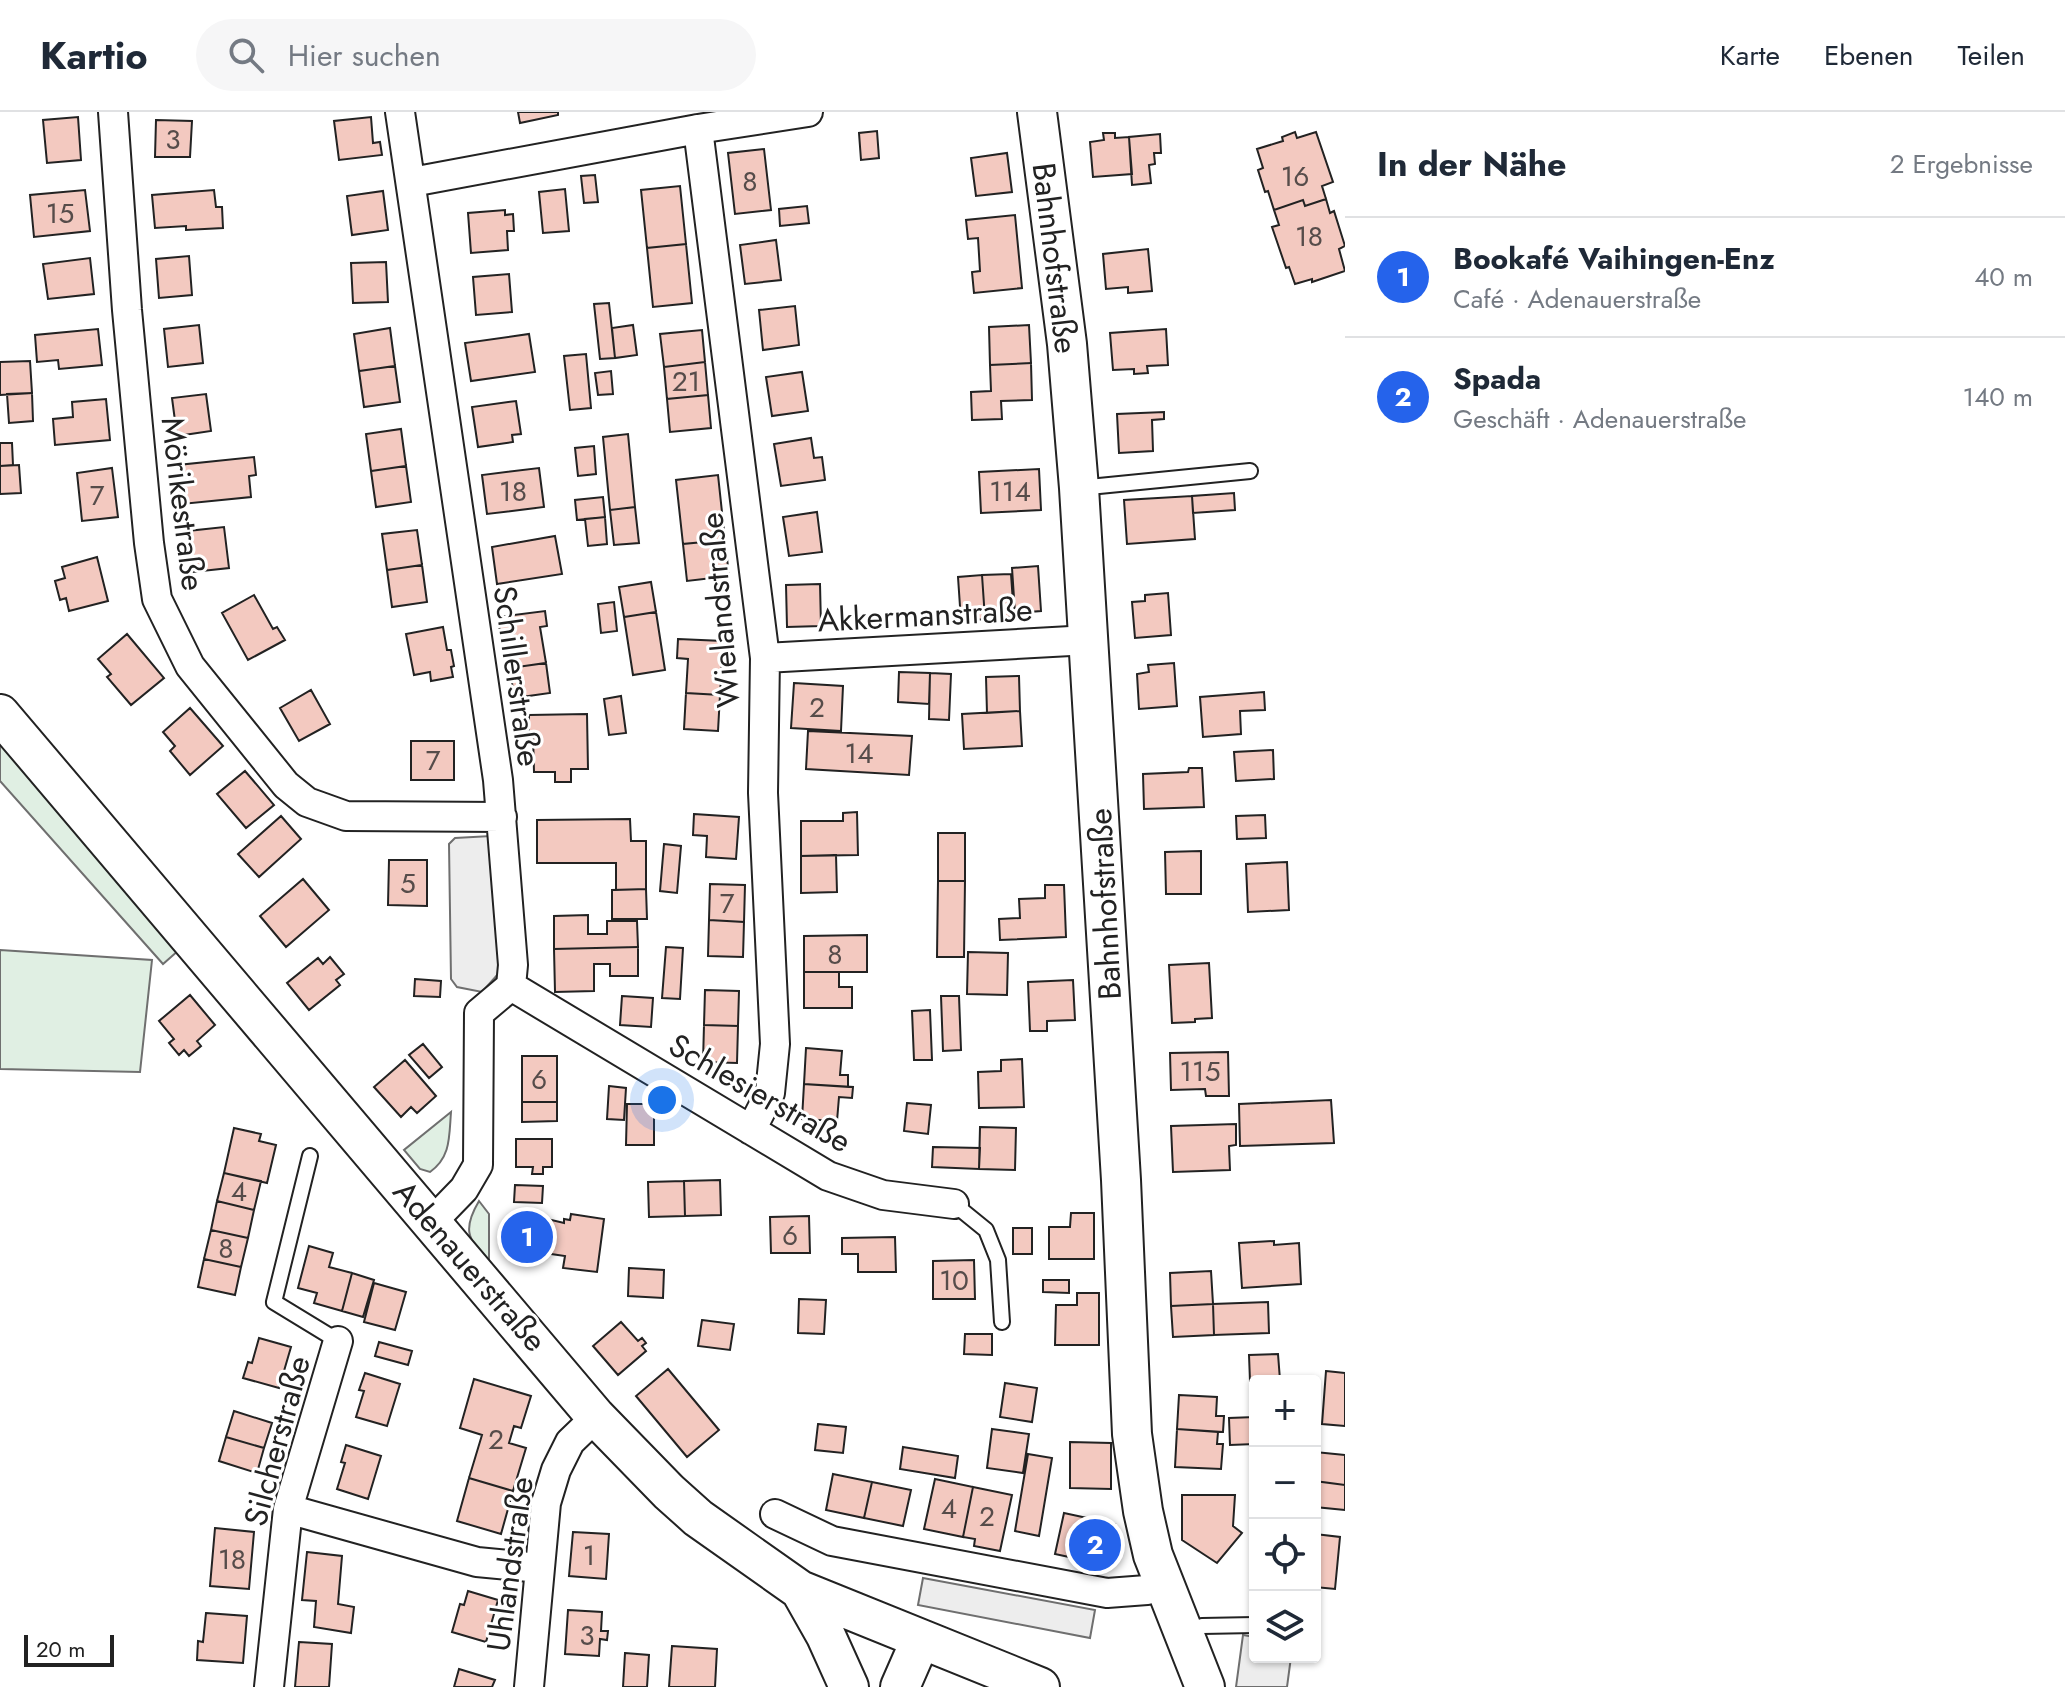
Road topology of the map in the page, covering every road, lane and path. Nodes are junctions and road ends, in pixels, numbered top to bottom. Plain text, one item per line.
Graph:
1 (113, 112) edge
2 (400, 112) edge
3 (808, 112) edge
4 (1037, 112) edge
5 (698, 129) junction
6 (412, 182) junction
7 (1250, 471) dead end
8 (1079, 488) junction
9 (1089, 640) junction
10 (765, 658) junction
11 (0, 714) edge
12 (502, 817) junction
13 (511, 986) junction
14 (751, 1130) junction
15 (310, 1156) dead end
16 (954, 1204) joint
17 (432, 1222) junction
18 (1002, 1322) dead end
19 (338, 1341) joint
20 (596, 1417) junction
21 (288, 1509) junction
22 (775, 1514) dead end
23 (540, 1568) junction
24 (1165, 1584) junction
25 (800, 1590) junction
26 (1249, 1625) edge
27 (1185, 1634) junction
28 (921, 1639) junction
29 (269, 1687) edge
30 (529, 1687) edge
31 (849, 1687) edge
32 (900, 1687) edge
33 (1040, 1687) edge
34 (1205, 1687) edge

1 - 12 street, Mörikestraße
2 - 6 street, Schillerstraße
3 - 5 street
4 - 8 main road, Bahnhofstraße
5 - 6 street
5 - 10 street, Wielandstraße
6 - 12 street, Schillerstraße
7 - 8 lane
8 - 9 main road, Bahnhofstraße
9 - 10 street, Akkermanstraße
9 - 24 main road, Bahnhofstraße
10 - 14 street, Wielandstraße
11 - 17 main road, Adenauerstraße
12 - 13 street, Schillerstraße
13 - 14 street, Schlesierstraße
13 - 17 street
14 - 16 street, Schlesierstraße
15 - 19 lane, Silcherstraße
16 - 18 lane, Schlesierstraße
17 - 20 main road, Adenauerstraße
19 - 21 street, Silcherstraße
20 - 23 street, Uhlandstraße
20 - 25 main road, Adenauerstraße
21 - 23 street
21 - 29 street, Silcherstraße
22 - 24 street
23 - 30 street, Uhlandstraße
24 - 27 main road, Bahnhofstraße
25 - 28 main road, Adenauerstraße
25 - 31 main road
26 - 27 lane
27 - 34 main road, Bahnhofstraße
28 - 32 main road
28 - 33 main road, Adenauerstraße

